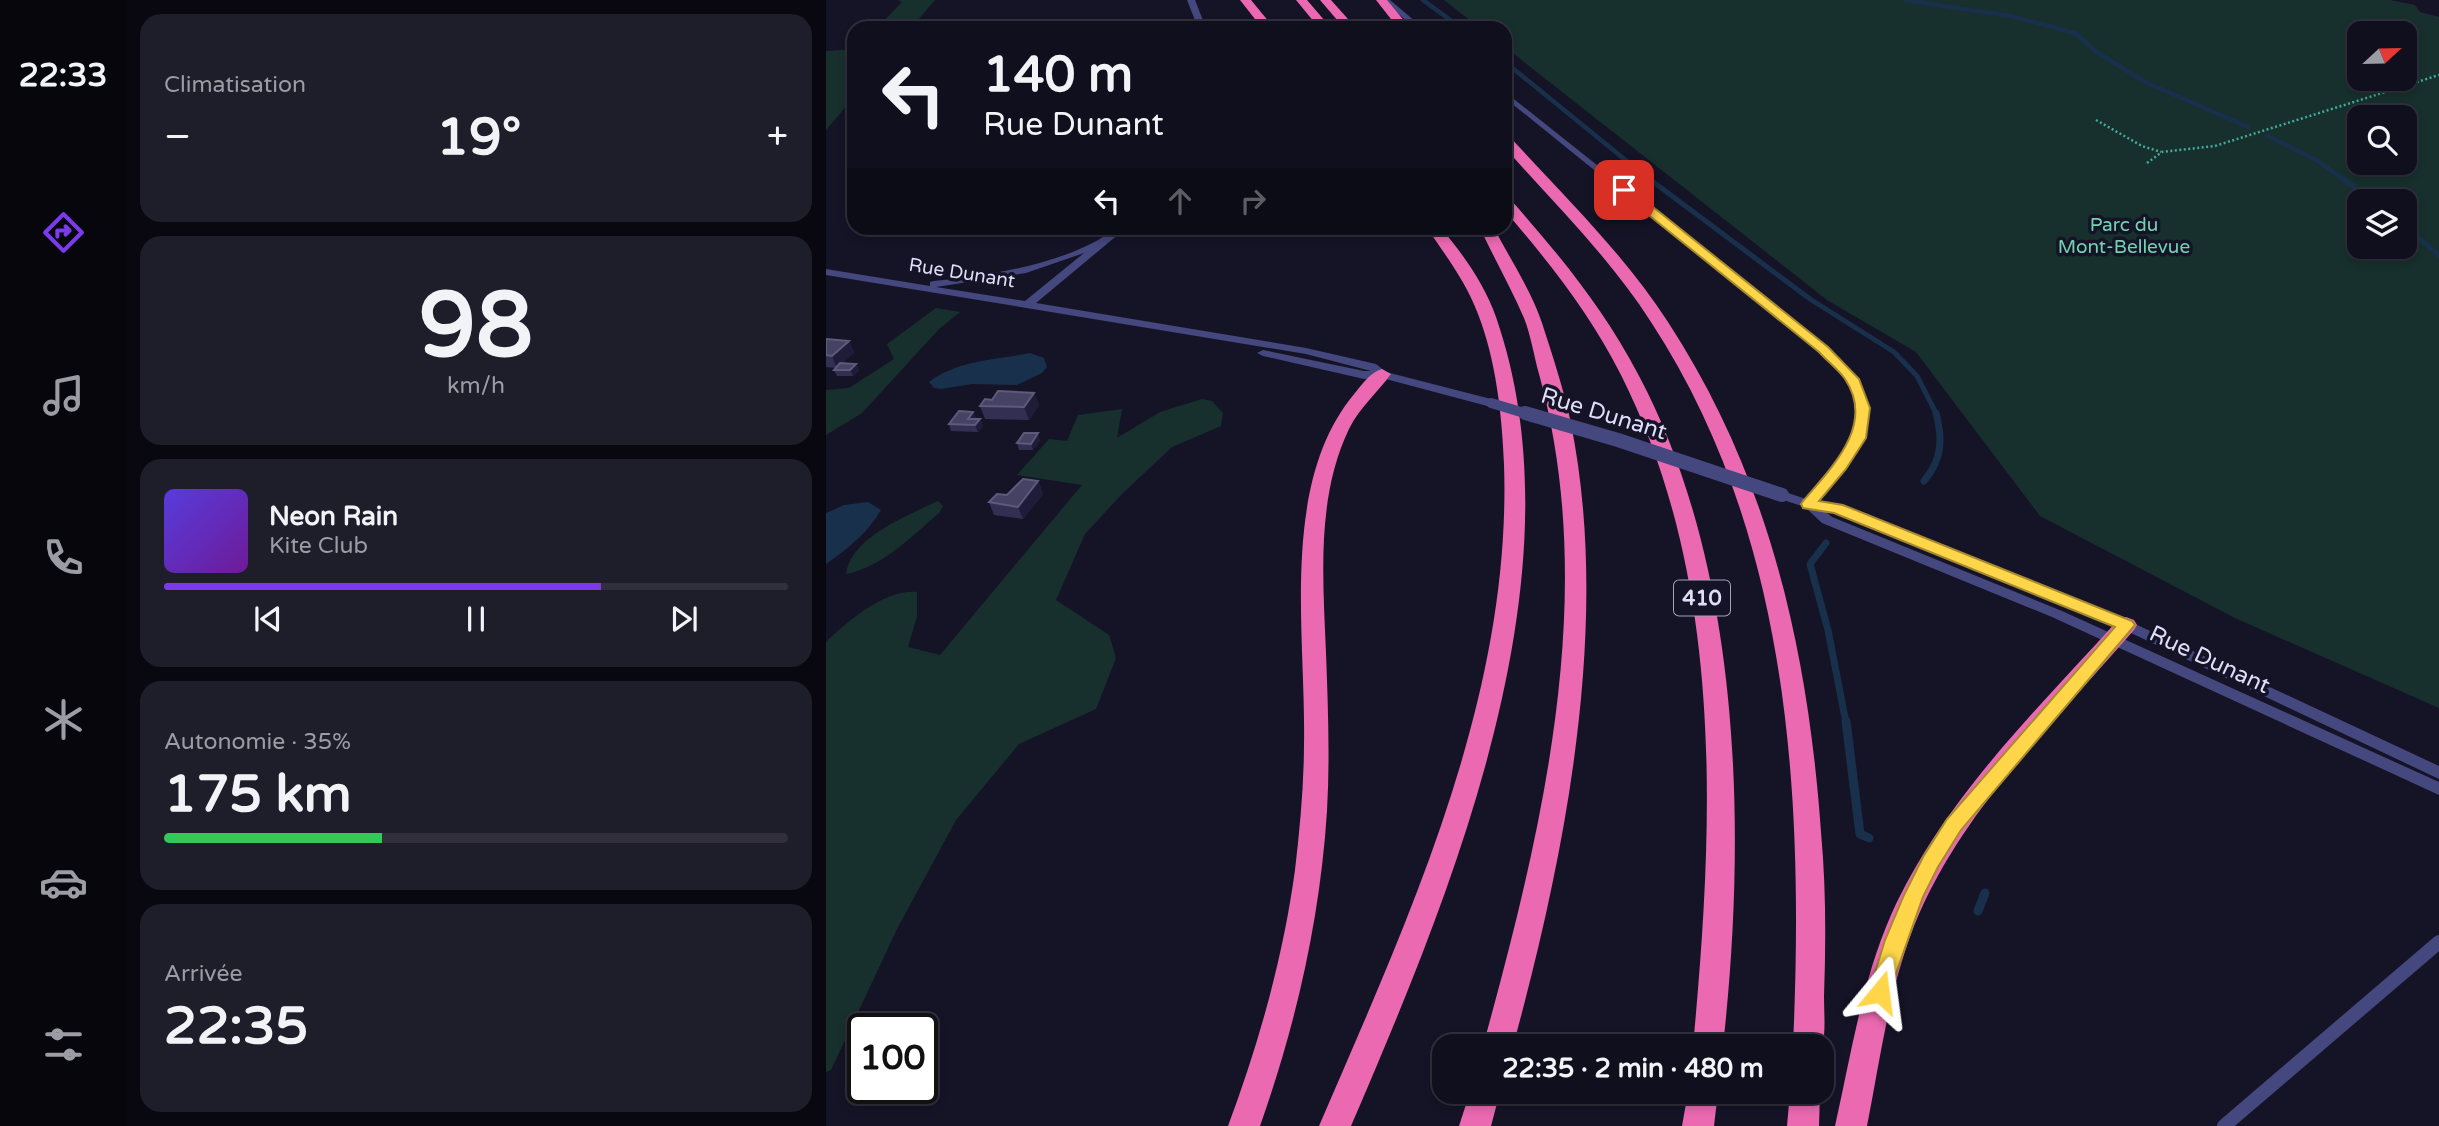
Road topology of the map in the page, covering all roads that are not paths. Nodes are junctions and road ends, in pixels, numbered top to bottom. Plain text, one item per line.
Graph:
1 (1191, 0) edge
2 (1245, 0) edge
3 (1301, 0) edge
4 (1325, 0) edge
5 (1383, 0) edge
6 (1199, 21) edge
7 (1262, 21) edge
8 (1319, 21) edge
9 (1344, 21) edge
10 (1399, 21) edge
11 (1410, 21) edge
12 (1512, 100) edge
13 (1512, 148) edge
14 (1512, 210) edge
15 (1112, 235) joint
16 (1439, 235) edge
17 (1491, 235) edge
18 (826, 272) edge
19 (915, 286) junction
20 (1028, 304) junction
21 (1382, 374) junction
22 (1809, 504) junction
23 (2120, 632) junction
24 (2439, 773) edge
25 (2439, 789) edge
26 (2439, 942) edge
27 (1501, 1034) edge
28 (1709, 1034) edge
29 (1808, 1034) edge
30 (1481, 1104) edge
31 (1701, 1104) edge
32 (1804, 1104) edge
33 (1244, 1126) edge
34 (1335, 1126) edge
35 (1475, 1126) edge
36 (1698, 1126) edge
37 (1803, 1126) edge
38 (1852, 1126) edge
39 (2224, 1126) edge

1 - 6 street
2 - 7 highway
3 - 8 highway
4 - 9 highway
5 - 10 highway
5 - 11 street
12 - 22 street
13 - 29 highway
14 - 28 highway, 410
15 - 19 street
15 - 20 street
16 - 34 highway
17 - 27 highway
18 - 19 street, Rue Dunant
19 - 20 street, Rue Dunant
20 - 21 street, Rue Dunant
21 - 22 street, Rue Dunant, bridge
21 - 33 highway
22 - 23 street, Rue Dunant
23 - 24 street, Rue Dunant
23 - 25 street, Rue Dunant
23 - 38 highway
26 - 39 lane
30 - 35 highway
31 - 36 highway
32 - 37 highway

